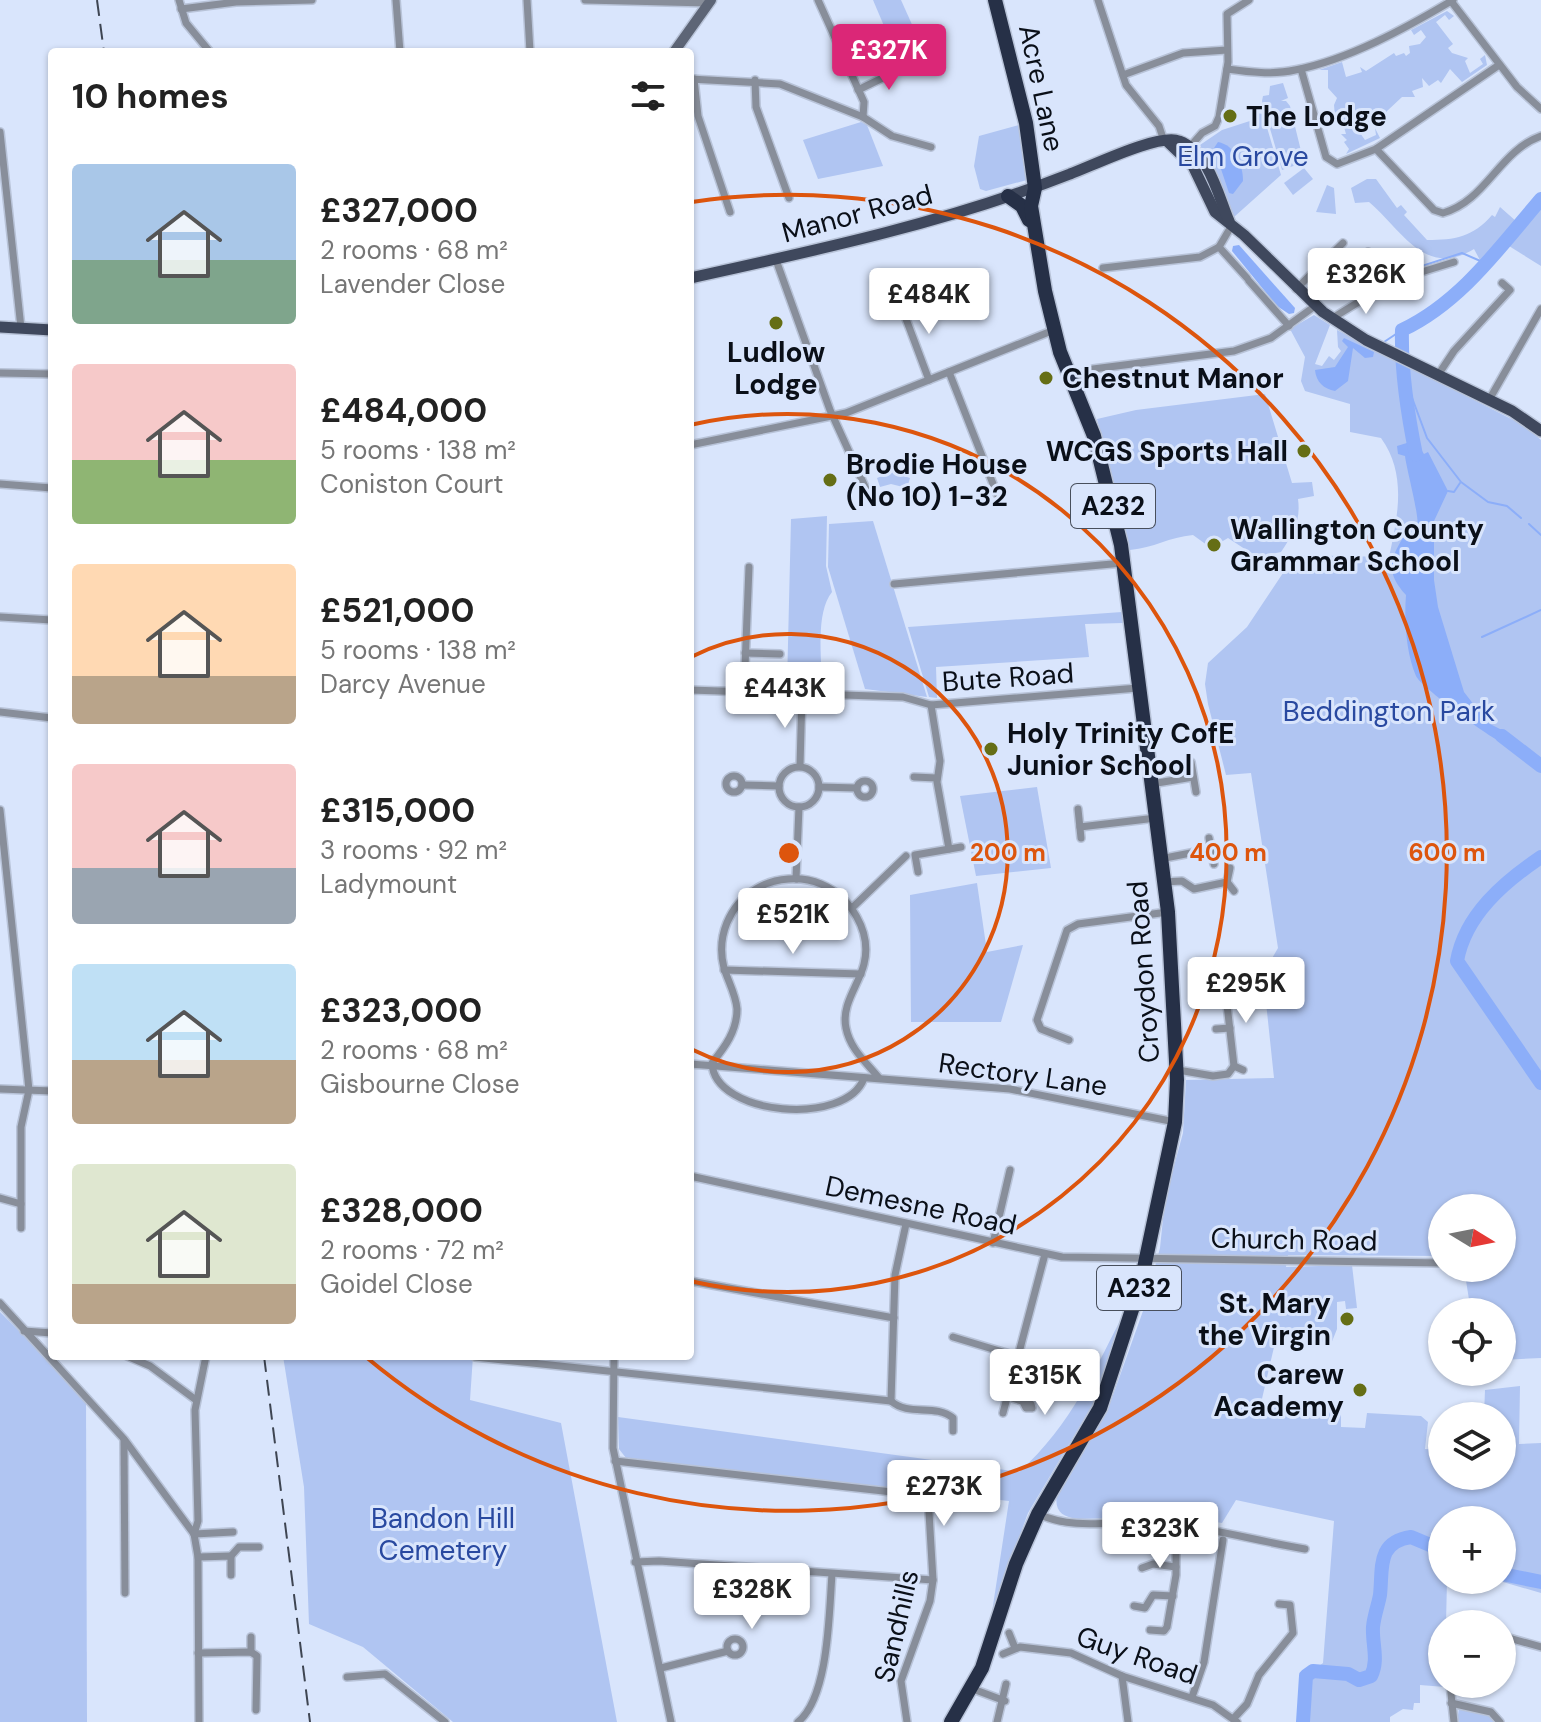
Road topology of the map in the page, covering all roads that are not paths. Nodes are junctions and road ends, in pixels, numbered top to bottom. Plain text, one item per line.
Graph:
1 (179, 0) edge
2 (312, 0) edge
3 (396, 0) edge
4 (527, 0) edge
5 (585, 0) edge
6 (818, 0) edge
7 (995, 0) edge
8 (1098, 0) edge
9 (1249, 0) edge
10 (1452, 1) edge
11 (710, 2) edge
12 (181, 9) junction
13 (207, 48) edge
14 (400, 48) edge
15 (530, 48) edge
16 (677, 48) edge
17 (1227, 50) junction
18 (1499, 65) junction
19 (905, 67) dead end
20 (1227, 69) junction
21 (1301, 69) junction
22 (1123, 75) junction
23 (694, 79) edge
24 (755, 80) junction
25 (858, 90) junction
26 (694, 91) edge
27 (1541, 109) edge
28 (863, 117) junction
29 (0, 132) edge
30 (1541, 136) edge
31 (1165, 141) junction
32 (931, 147) dead end
33 (1376, 149) junction
34 (1186, 151) junction
35 (1035, 188) junction
36 (4, 192) edge
37 (1008, 196) junction
38 (789, 198) dead end
39 (730, 212) dead end
40 (1231, 223) junction
41 (1033, 227) junction
42 (1343, 243) dead end
43 (1219, 247) junction
44 (1368, 252) dead end
45 (776, 260) junction
46 (1454, 262) dead end
47 (1103, 268) dead end
48 (694, 277) edge
49 (1502, 283) dead end
50 (1373, 286) junction
51 (1296, 289) junction
52 (900, 303) dead end
53 (1315, 306) junction
54 (1541, 309) edge
55 (1331, 319) junction
56 (1292, 324) junction
57 (0, 327) edge
58 (21, 328) junction
59 (48, 330) edge
60 (1054, 330) junction
61 (949, 372) junction
62 (0, 373) edge
63 (48, 374) edge
64 (1438, 375) junction
65 (1072, 378) junction
66 (929, 380) junction
67 (1489, 400) junction
68 (832, 415) junction
69 (1541, 430) edge
70 (694, 444) edge
71 (0, 484) edge
72 (48, 488) edge
73 (867, 491) dead end
74 (997, 494) dead end
75 (1124, 563) junction
76 (749, 567) dead end
77 (894, 584) dead end
78 (0, 617) edge
79 (48, 620) edge
80 (745, 653) junction
81 (780, 654) dead end
82 (1138, 688) junction
83 (694, 690) edge
84 (744, 692) junction
85 (802, 694) junction
86 (931, 705) junction
87 (0, 712) edge
88 (48, 718) edge
89 (1191, 762) dead end
90 (800, 766) junction
91 (914, 777) dead end
92 (1193, 777) junction
93 (937, 778) junction
94 (1151, 784) junction
95 (742, 785) dead end
96 (779, 786) junction
97 (819, 787) junction
98 (857, 788) dead end
99 (1196, 792) dead end
100 (799, 807) junction
101 (1078, 809) dead end
102 (0, 810) edge
103 (1156, 818) junction
104 (1080, 827) junction
105 (1081, 838) dead end
106 (1209, 838) dead end
107 (961, 847) dead end
108 (949, 849) junction
109 (1211, 849) junction
110 (906, 856) dead end
111 (1160, 859) junction
112 (1214, 864) dead end
113 (1230, 868) dead end
114 (918, 872) dead end
115 (796, 879) junction
116 (1164, 882) junction
117 (1227, 882) junction
118 (1234, 891) dead end
119 (852, 908) junction
120 (1168, 912) junction
121 (724, 970) junction
122 (861, 974) junction
123 (1225, 987) dead end
124 (1230, 1028) junction
125 (1216, 1029) dead end
126 (1069, 1040) dead end
127 (694, 1064) edge
128 (711, 1066) junction
129 (1234, 1066) junction
130 (1178, 1070) junction
131 (1243, 1070) dead end
132 (864, 1078) junction
133 (879, 1078) junction
134 (0, 1089) edge
135 (29, 1090) junction
136 (48, 1091) edge
137 (1175, 1122) junction
138 (1010, 1170) dead end
139 (694, 1177) edge
140 (0, 1198) edge
141 (21, 1204) junction
142 (906, 1224) junction
143 (21, 1228) dead end
144 (993, 1243) junction
145 (1045, 1254) junction
146 (1146, 1259) junction
147 (1428, 1263) edge
148 (694, 1282) edge
149 (0, 1303) edge
150 (894, 1318) junction
151 (24, 1331) junction
152 (48, 1333) edge
153 (953, 1337) dead end
154 (1020, 1356) junction
155 (48, 1357) edge
156 (51, 1360) edge
157 (136, 1360) edge
158 (205, 1360) edge
159 (527, 1360) edge
160 (614, 1360) edge
161 (614, 1372) junction
162 (1089, 1378) dead end
163 (1009, 1397) junction
164 (196, 1400) junction
165 (891, 1401) junction
166 (1024, 1404) dead end
167 (1003, 1413) dead end
168 (953, 1431) dead end
169 (124, 1439) junction
170 (615, 1461) junction
171 (1038, 1514) junction
172 (1176, 1525) junction
173 (233, 1532) dead end
174 (194, 1534) junction
175 (1225, 1537) junction
176 (259, 1547) dead end
177 (1305, 1549) dead end
178 (231, 1556) junction
179 (198, 1557) junction
180 (635, 1562) junction
181 (1176, 1567) junction
182 (1142, 1568) dead end
183 (832, 1574) junction
184 (231, 1575) dead end
185 (933, 1580) junction
186 (125, 1593) dead end
187 (1173, 1596) junction
188 (1279, 1604) dead end
189 (1134, 1606) dead end
190 (1150, 1630) dead end
191 (1009, 1633) dead end
192 (251, 1637) dead end
193 (1516, 1640) edge
194 (1541, 1647) edge
195 (1015, 1648) junction
196 (728, 1651) dead end
197 (251, 1652) junction
198 (198, 1653) junction
199 (1003, 1654) dead end
200 (661, 1668) junction
201 (1122, 1676) junction
202 (347, 1677) dead end
203 (1006, 1684) dead end
204 (973, 1689) junction
205 (1192, 1697) junction
206 (1451, 1698) edge
207 (1005, 1701) junction
208 (1451, 1703) junction
209 (256, 1710) dead end
210 (1236, 1720) edge
211 (199, 1722) edge
212 (445, 1722) edge
213 (671, 1722) edge
214 (798, 1722) edge
215 (907, 1722) edge
216 (951, 1722) edge
217 (997, 1722) edge
218 (1128, 1722) edge
219 (1454, 1722) edge
220 (1500, 1722) edge

1 - 12 street
2 - 12 street
3 - 14 street
4 - 15 street
5 - 11 street
6 - 25 street
7 - 35 highway, Acre Lane / A232
8 - 22 street
9 - 17 street
10 - 18 street
10 - 21 street
11 - 16 street
12 - 13 street
17 - 20 street
17 - 22 street
18 - 27 street
18 - 33 street
19 - 25 street
20 - 21 street
20 - 34 street
21 - 33 street
22 - 31 street
23 - 24 street
24 - 28 street
24 - 38 street
25 - 28 street
26 - 39 street
28 - 32 street
29 - 36 street
30 - 33 street
31 - 34 main road
31 - 35 main road, Manor Road
34 - 40 main road
35 - 37 main road, Manor Road
35 - 41 highway, Croydon Road / A232
36 - 58 street
37 - 41 highway
37 - 45 main road, Manor Road
40 - 43 street
40 - 51 main road
41 - 60 highway, Croydon Road / A232
42 - 51 street
43 - 47 street
43 - 56 street
44 - 50 street
45 - 48 main road, Manor Road
45 - 68 street
46 - 50 street
49 - 64 street
50 - 55 street
51 - 53 main road
52 - 66 street
53 - 55 main road
53 - 56 street
54 - 67 street
55 - 64 main road
56 - 65 street
57 - 58 main road
58 - 59 main road
60 - 61 street
60 - 65 highway, Croydon Road / A232
61 - 66 street
61 - 74 street
62 - 63 street
64 - 67 main road
65 - 75 highway, Croydon Road / A232
66 - 68 street
67 - 69 main road
68 - 70 street
68 - 73 street
71 - 72 street
75 - 77 street
75 - 82 highway, Croydon Road / A232
76 - 80 street
78 - 79 street
80 - 81 street
80 - 84 street
82 - 86 street, Bute Road
82 - 94 highway, Croydon Road / A232
83 - 84 street, Bute Road
84 - 85 street, Bute Road
85 - 86 street, Bute Road
85 - 90 street
86 - 93 street
87 - 88 street
89 - 92 street
90 - 96 street
90 - 97 street
91 - 93 street
92 - 94 street
92 - 99 street
93 - 108 street
94 - 103 highway, Croydon Road / A232
95 - 96 street
96 - 100 street
97 - 98 street
97 - 100 street
100 - 115 street
101 - 104 street
102 - 135 street
103 - 104 street
103 - 111 highway, Croydon Road / A232
104 - 105 street
106 - 109 street
107 - 108 street
108 - 114 street
109 - 111 street
109 - 112 street
110 - 119 street
111 - 116 highway, Croydon Road / A232
113 - 117 street
115 - 119 street
115 - 121 street
116 - 117 street
116 - 120 highway, Croydon Road / A232
117 - 118 street
119 - 122 street
120 - 126 street
120 - 130 highway, Croydon Road / A232
121 - 122 street
121 - 128 street
122 - 133 street
123 - 124 street
124 - 125 street
124 - 129 street
127 - 128 street, Rectory Lane
128 - 132 street, Rectory Lane
128 - 132 street
129 - 130 street
129 - 131 street
130 - 137 highway, Croydon Road / A232
132 - 133 street, Rectory Lane
133 - 137 street, Rectory Lane
134 - 135 street
135 - 136 street
135 - 141 street
137 - 146 highway, Croydon Road / A232
138 - 144 street
139 - 142 street, Demesne Road
140 - 141 street
141 - 143 street
142 - 144 street, Demesne Road
142 - 150 street
144 - 145 street, Demesne Road
145 - 146 street, Demesne Road
145 - 154 street
146 - 147 street, Church Road
146 - 171 highway, Croydon Road / A232
148 - 150 street
149 - 151 street
150 - 165 street
151 - 152 street
151 - 155 street
153 - 154 street
154 - 162 street
154 - 163 street
156 - 169 street
157 - 164 street
158 - 164 street
159 - 161 street
160 - 161 street
161 - 165 street
161 - 170 street
163 - 166 street
163 - 167 street
164 - 174 street
165 - 168 street
169 - 174 street
169 - 186 street
170 - 180 street
170 - 185 street, Sandhills
171 - 172 street
171 - 204 highway, Croydon Road / A232
172 - 175 street
172 - 181 street
173 - 174 street
174 - 179 street
175 - 177 street
175 - 205 street
176 - 178 street
178 - 179 street
178 - 184 street
179 - 198 street
180 - 183 street
180 - 200 street
181 - 182 street
181 - 187 street
183 - 185 street
183 - 214 street
185 - 215 street, Sandhills
187 - 189 street
187 - 190 street
188 - 210 street
191 - 195 street
192 - 197 street
193 - 194 street
195 - 199 street
195 - 201 street, Guy Road
196 - 200 street
197 - 198 street
197 - 209 street
198 - 211 street
200 - 213 street
201 - 205 street, Guy Road
201 - 218 street
202 - 212 street
203 - 207 street
204 - 207 street
204 - 216 highway, Croydon Road / A232
205 - 210 street, Guy Road
206 - 208 street
207 - 217 street
208 - 219 street
208 - 220 street

